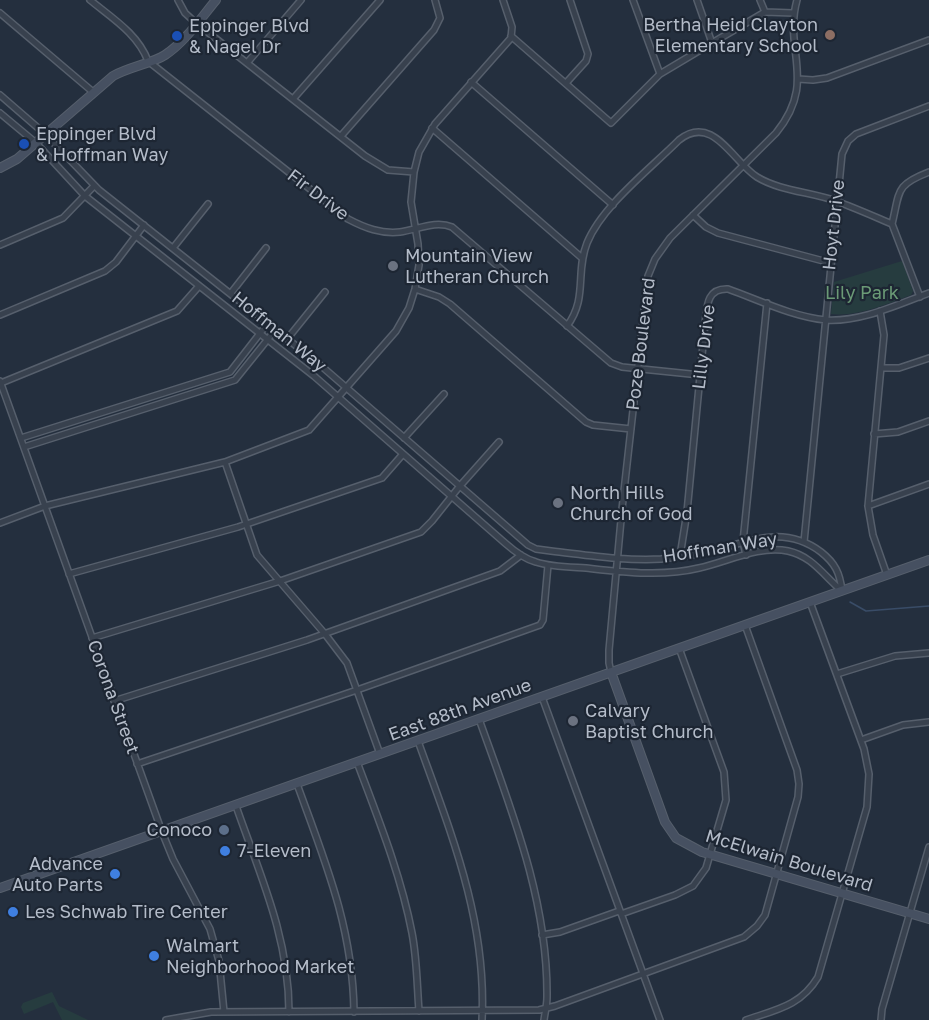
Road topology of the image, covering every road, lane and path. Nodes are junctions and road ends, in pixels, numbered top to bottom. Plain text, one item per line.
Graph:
1 (90, 0) edge
2 (178, 0) edge
3 (216, 0) edge
4 (301, 0) edge
5 (380, 0) edge
6 (435, 0) edge
7 (502, 0) edge
8 (570, 0) edge
9 (633, 0) edge
10 (697, 0) edge
11 (760, 0) edge
12 (797, 0) edge
13 (765, 12) junction
14 (794, 12) junction
15 (0, 13) edge
16 (196, 23) junction
17 (511, 36) junction
18 (929, 40) edge
19 (712, 43) junction
20 (148, 62) junction
21 (247, 63) junction
22 (660, 74) junction
23 (798, 79) junction
24 (471, 82) junction
25 (566, 83) junction
26 (93, 92) junction
27 (0, 95) edge
28 (293, 99) junction
29 (929, 106) edge
30 (0, 112) edge
31 (432, 128) junction
32 (45, 134) junction
33 (341, 136) junction
34 (36, 143) junction
35 (744, 165) junction
36 (0, 168) edge
37 (414, 172) junction
38 (929, 172) edge
39 (94, 186) junction
40 (85, 196) junction
41 (837, 201) junction
42 (208, 204) dead end
43 (613, 205) junction
44 (693, 215) junction
45 (892, 224) junction
46 (144, 225) junction
47 (416, 229) junction
48 (135, 236) junction
49 (0, 245) edge
50 (173, 248) junction
51 (266, 248) dead end
52 (582, 258) junction
53 (831, 263) junction
54 (199, 286) junction
55 (415, 290) junction
56 (324, 292) dead end
57 (231, 293) junction
58 (929, 293) edge
59 (920, 297) junction
60 (767, 303) junction
61 (880, 311) junction
62 (0, 315) edge
63 (825, 320) junction
64 (268, 323) junction
65 (567, 326) junction
66 (276, 329) junction
67 (260, 333) junction
68 (288, 338) junction
69 (268, 340) junction
70 (929, 358) edge
71 (881, 368) junction
72 (637, 369) junction
73 (700, 375) junction
74 (1, 385) edge
75 (347, 387) junction
76 (444, 394) dead end
77 (338, 398) junction
78 (929, 421) edge
79 (631, 429) junction
80 (874, 434) junction
81 (21, 438) junction
82 (404, 438) junction
83 (499, 442) dead end
84 (24, 447) junction
85 (403, 454) junction
86 (225, 462) junction
87 (929, 484) edge
88 (459, 487) junction
89 (452, 497) junction
90 (45, 506) junction
91 (868, 506) junction
92 (0, 523) edge
93 (246, 525) junction
94 (743, 542) junction
95 (804, 542) junction
96 (521, 555) junction
97 (746, 555) junction
98 (680, 556) junction
99 (617, 558) junction
100 (929, 560) edge
101 (548, 565) junction
102 (616, 571) junction
103 (69, 574) junction
104 (887, 575) junction
105 (280, 581) junction
106 (842, 591) junction
107 (810, 602) junction
108 (745, 625) junction
109 (325, 634) junction
110 (92, 638) junction
111 (679, 648) junction
112 (929, 653) edge
113 (611, 672) junction
114 (837, 674) junction
115 (357, 690) junction
116 (542, 697) junction
117 (114, 701) junction
118 (479, 719) junction
119 (929, 722) edge
120 (861, 740) junction
121 (418, 741) junction
122 (380, 754) junction
123 (357, 762) junction
124 (137, 764) junction
125 (297, 784) junction
126 (236, 806) junction
127 (162, 832) junction
128 (929, 847) edge
129 (710, 854) junction
130 (777, 874) junction
131 (0, 888) edge
132 (843, 893) junction
133 (620, 912) junction
134 (909, 912) junction
135 (929, 919) edge
136 (542, 935) junction
137 (643, 974) junction
138 (545, 1009) junction
139 (419, 1011) junction
140 (482, 1011) junction
141 (289, 1012) junction
142 (354, 1012) junction
143 (226, 1013) junction
144 (166, 1020) edge
145 (232, 1020) edge
146 (482, 1020) edge
147 (544, 1020) edge
148 (660, 1020) edge
149 (746, 1020) edge
150 (881, 1020) edge

1 - 20 street, Fir Drive
2 - 16 street
3 - 16 main road
4 - 21 street
5 - 28 street
6 - 33 street
7 - 17 street
8 - 25 street
9 - 22 street
10 - 19 street
11 - 13 street
12 - 14 street, Poze Boulevard
13 - 14 street
13 - 19 street
14 - 23 street, Poze Boulevard
15 - 26 street
16 - 20 main road
16 - 21 street
17 - 24 street
17 - 25 street
18 - 23 street
19 - 22 street
20 - 26 main road
20 - 47 street, Fir Drive
21 - 28 street
22 - 25 street
23 - 35 street, Poze Boulevard
24 - 31 street
24 - 43 street
26 - 32 main road
27 - 32 street, Hoffman Way
28 - 33 street
29 - 41 street, Hoyt Drive
30 - 34 street, Hoffman Way
31 - 37 street
31 - 52 street
32 - 34 main road
32 - 39 street, Hoffman Way
33 - 37 street
34 - 36 main road
34 - 40 street, Hoffman Way
35 - 41 street
35 - 43 street
35 - 44 street, Poze Boulevard
37 - 47 street
38 - 45 street
39 - 40 street
39 - 46 street, Hoffman Way
40 - 48 street, Hoffman Way
40 - 49 street
41 - 45 street
41 - 53 street, Hoyt Drive
42 - 50 street
43 - 52 street
44 - 53 street
44 - 72 street, Poze Boulevard
45 - 59 street
46 - 48 street
46 - 50 street, Hoffman Way
47 - 55 street
47 - 65 street, Fir Drive
48 - 54 street, Hoffman Way
48 - 62 street
50 - 57 street, Hoffman Way
51 - 57 street
52 - 65 street
53 - 63 street, Hoyt Drive
54 - 67 street, Hoffman Way
54 - 74 street
55 - 75 street
55 - 79 street
56 - 68 street
57 - 64 street, Hoffman Way
58 - 59 street, Lilly Drive
59 - 61 street, Lilly Drive
60 - 63 street, Lilly Drive
60 - 73 street, Lilly Drive
60 - 94 street
61 - 63 street, Lilly Drive
61 - 71 street
63 - 95 street, Hoyt Drive
64 - 66 street, Hoffman Way
64 - 67 street
65 - 72 street, Fir Drive
66 - 68 street, Hoffman Way
66 - 69 street
67 - 69 street, Hoffman Way
67 - 81 street
68 - 75 street, Hoffman Way
69 - 77 street, Hoffman Way
69 - 84 street
70 - 71 street
71 - 80 street
72 - 73 street, Fir Drive
72 - 79 street, Poze Boulevard
73 - 98 street, Lilly Drive
74 - 81 street, Corona Street
75 - 77 street
75 - 82 street, Hoffman Way
76 - 82 street
77 - 85 street, Hoffman Way
77 - 86 street
78 - 80 street
79 - 99 street, Poze Boulevard
80 - 91 street
81 - 84 street, Corona Street
82 - 88 street, Hoffman Way
83 - 88 street
84 - 90 street, Corona Street
85 - 89 street, Hoffman Way
85 - 93 street
86 - 90 street
86 - 93 street
87 - 91 street
88 - 89 street
88 - 99 street, Hoffman Way
89 - 96 street, Hoffman Way
89 - 105 street
90 - 92 street
90 - 103 street, Corona Street
91 - 104 street
93 - 103 street
93 - 105 street
94 - 95 street, Hoffman Way
94 - 97 street
94 - 98 street, Hoffman Way
95 - 106 street, Hoffman Way
96 - 101 street, Hoffman Way
96 - 109 street
97 - 102 street, Hoffman Way
97 - 106 street, Hoffman Way
98 - 99 street, Hoffman Way
99 - 102 street, Poze Boulevard
100 - 104 main road, East 88th Avenue
101 - 102 street, Hoffman Way
101 - 115 street
102 - 113 street, Poze Boulevard
103 - 110 street, Corona Street
104 - 106 main road, East 88th Avenue
105 - 109 street
105 - 110 street
106 - 107 main road, East 88th Avenue
107 - 108 main road, East 88th Avenue
107 - 114 street
108 - 111 main road, East 88th Avenue
108 - 130 street
109 - 115 street
109 - 117 street
110 - 117 street, Corona Street
111 - 113 main road, East 88th Avenue
111 - 129 street
112 - 114 street
113 - 116 main road, East 88th Avenue
113 - 129 main road, McElwain Boulevard
114 - 120 street
115 - 122 street
115 - 124 street
116 - 118 main road, East 88th Avenue
116 - 133 street
117 - 124 street, Corona Street
118 - 121 main road, East 88th Avenue
118 - 136 street
119 - 120 street
120 - 132 street
121 - 122 main road, East 88th Avenue
121 - 140 street
122 - 123 main road, East 88th Avenue
123 - 125 main road, East 88th Avenue
123 - 139 street
124 - 127 street, Corona Street
125 - 126 main road, East 88th Avenue
125 - 142 street
126 - 127 main road, East 88th Avenue
126 - 141 street
127 - 131 main road, East 88th Avenue
127 - 143 street, Corona Street
128 - 134 street
129 - 130 main road, McElwain Boulevard
129 - 133 street
130 - 132 main road, McElwain Boulevard
130 - 137 street
132 - 134 main road, McElwain Boulevard
132 - 149 street
133 - 136 street
133 - 137 street
134 - 135 main road, McElwain Boulevard
134 - 150 street
136 - 138 street
137 - 138 street
137 - 148 street
138 - 140 street
138 - 147 street
139 - 140 street
139 - 142 street
140 - 146 street
141 - 142 street
141 - 143 street
143 - 144 street
143 - 145 street, Corona Street

